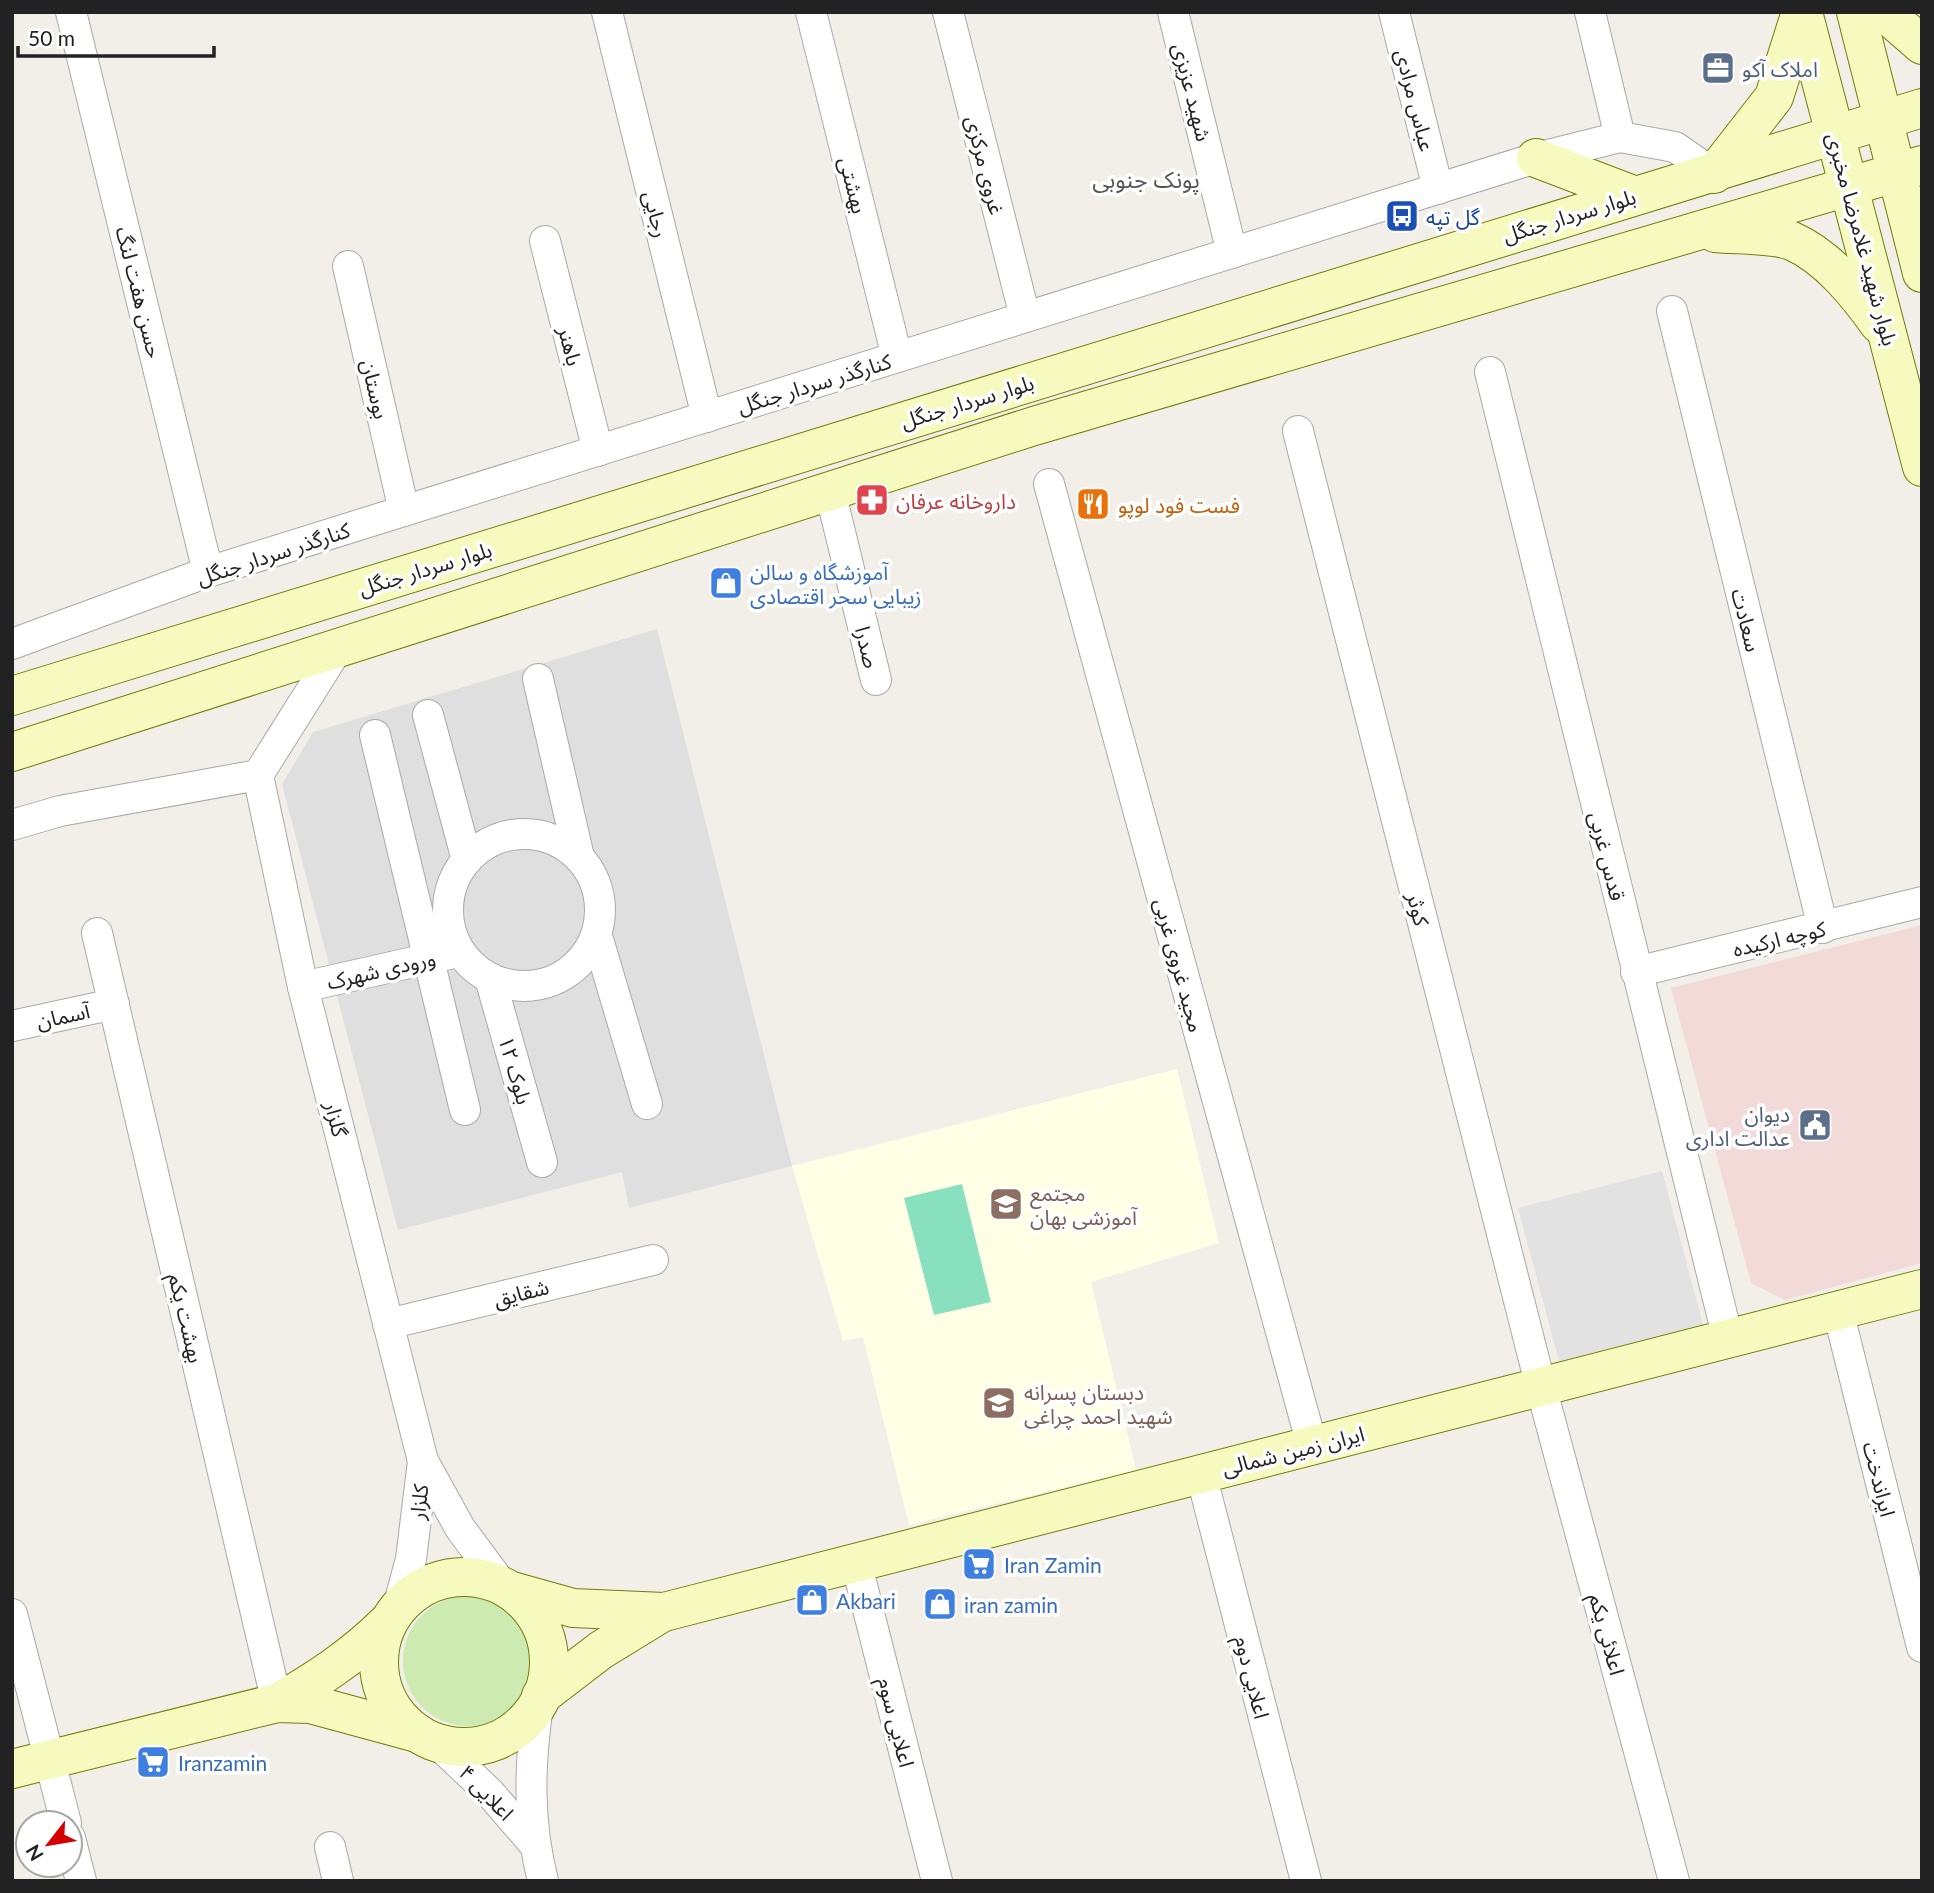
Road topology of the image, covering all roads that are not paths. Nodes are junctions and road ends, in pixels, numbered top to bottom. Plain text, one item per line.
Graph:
1 (71, 12) edge
2 (607, 12) edge
3 (811, 12) edge
4 (948, 12) edge
5 (1173, 12) edge
6 (1394, 12) edge
7 (1590, 12) edge
8 (1802, 12) edge
9 (1856, 12) edge
10 (1884, 12) edge
11 (1922, 45) edge
12 (1922, 108) edge
13 (1883, 120) junction
14 (1836, 134) junction
15 (1620, 137) junction
16 (1536, 158) junction
17 (1909, 169) edge
18 (1714, 174) junction
19 (1849, 186) junction
20 (1438, 188) junction
21 (1633, 195) junction
22 (1695, 231) junction
23 (545, 241) dead end
24 (1232, 253) junction
25 (348, 266) dead end
26 (1922, 274) edge
27 (1672, 312) dead end
28 (1025, 317) junction
29 (1889, 337) junction
30 (897, 357) junction
31 (1490, 372) dead end
32 (707, 416) junction
33 (1298, 432) dead end
34 (597, 451) junction
35 (1922, 467) edge
36 (1049, 484) dead end
37 (830, 491) junction
38 (404, 511) junction
39 (208, 572) junction
40 (12, 644) edge
41 (338, 648) junction
42 (538, 679) dead end
43 (876, 680) dead end
44 (12, 696) edge
45 (428, 715) dead end
46 (375, 735) dead end
47 (12, 752) edge
48 (258, 775) junction
49 (12, 825) edge
50 (579, 857) junction
51 (467, 860) junction
52 (1922, 902) edge
53 (1823, 928) junction
54 (97, 933) dead end
55 (597, 936) junction
56 (459, 951) junction
57 (430, 960) junction
58 (1636, 972) junction
59 (490, 978) junction
60 (303, 987) junction
61 (114, 1004) junction
62 (12, 1026) edge
63 (647, 1104) dead end
64 (465, 1110) dead end
65 (542, 1162) dead end
66 (653, 1260) dead end
67 (1922, 1289) edge
68 (1838, 1311) junction
69 (388, 1324) junction
70 (1728, 1339) junction
71 (1541, 1387) junction
72 (1312, 1446) junction
73 (423, 1461) junction
74 (1201, 1474) junction
75 (856, 1562) junction
76 (507, 1589) junction
77 (664, 1612) junction
78 (12, 1614) edge
79 (393, 1615) junction
80 (1918, 1616) edge
81 (1922, 1647) edge
82 (540, 1701) junction
83 (277, 1703) junction
84 (427, 1738) junction
85 (50, 1758) junction
86 (12, 1769) edge
87 (63, 1809) edge
88 (534, 1844) junction
89 (330, 1847) dead end
90 (338, 1881) edge
91 (543, 1881) edge
92 (937, 1881) edge
93 (1306, 1881) edge
94 (1674, 1881) edge

1 - 39 street, حسن هفت لنگ
2 - 32 street, رجایی
3 - 30 street, بهشتی
4 - 28 street, غروی مرکزی
5 - 24 street, شهید عزیزی
6 - 20 street, عباس مرادی
7 - 15 street
8 - 14 main road, بلوار شهید غلامرضا مخبری
8 - 18 main road
9 - 13 main road
10 - 11 main road
12 - 13 main road, بلوار سردار جنگل
13 - 14 main road, بلوار سردار جنگل
13 - 17 main road
14 - 18 main road, بلوار سردار جنگل
14 - 19 main road, بلوار شهید غلامرضا مخبری
15 - 16 street, کنارگذر سردار جنگل
15 - 18 street
16 - 20 street, کنارگذر سردار جنگل
16 - 21 main road
17 - 19 main road, بلوار سردار جنگل
17 - 26 main road
18 - 21 main road, بلوار سردار جنگل
19 - 22 main road, بلوار سردار جنگل
19 - 29 main road, بلوار شهید غلامرضا مخبری
20 - 24 street, کنارگذر سردار جنگل
21 - 44 main road, بلوار سردار جنگل
22 - 29 main road
22 - 37 main road, بلوار سردار جنگل
23 - 34 street, باهنر
24 - 28 street, کنارگذر سردار جنگل
25 - 38 street, بوستان
27 - 53 street, سعادت
28 - 30 street, کنارگذر سردار جنگل
29 - 35 main road, بلوار شهید غلامرضا مخبری
30 - 32 street, کنارگذر سردار جنگل
31 - 58 street, قدس غربی
32 - 34 street, کنارگذر سردار جنگل
33 - 71 street, کوثر
34 - 38 street, کنارگذر سردار جنگل
36 - 72 street, مجید غروی غربی
37 - 41 main road, بلوار سردار جنگل
37 - 43 street, صدرا
38 - 39 street, کنارگذر سردار جنگل
39 - 40 street, کنارگذر سردار جنگل
41 - 47 main road, بلوار سردار جنگل
41 - 48 street
42 - 50 street
45 - 51 street
46 - 57 street
48 - 49 street
48 - 60 street, گلزار
50 - 51 street
50 - 55 street
51 - 56 street
52 - 53 street, کوچه ارکیده
53 - 58 street, کوچه ارکیده
54 - 61 street, بهشت یکم
55 - 59 street
55 - 63 street
56 - 57 street, ورودی شهرک
56 - 59 street
57 - 60 street, ورودی شهرک
57 - 64 street
58 - 70 street, قدس غربی
59 - 65 street, بلوک ۱۲
60 - 69 street, گلزار
61 - 62 street, آسمان
61 - 83 street, بهشت یکم
66 - 69 street, شقایق
67 - 68 main road, ایران زمین شمالی
68 - 70 main road, ایران زمین شمالی
68 - 80 street, ایراندخت
69 - 73 street, گلزار
70 - 71 main road, ایران زمین شمالی
71 - 72 main road, ایران زمین شمالی
71 - 94 street, اعلائی یکم
72 - 74 main road, ایران زمین شمالی
73 - 76 street, کلزار
73 - 79 street, کلزار
74 - 75 main road, ایران زمین شمالی
74 - 93 street, اعلایی دوم
75 - 77 main road, ایران زمین شمالی
75 - 92 street, اعلایی سوم
76 - 77 main road, ایران زمین شمالی
76 - 79 main road
76 - 82 main road
77 - 82 main road, ایران زمین شمالی
78 - 85 street
79 - 83 main road
79 - 84 main road
80 - 81 street, ایراندخت
82 - 84 main road
82 - 88 street, اعلایی ۴
83 - 84 main road
83 - 85 main road
84 - 88 street, اعلایی ۴
85 - 86 main road
85 - 87 street
88 - 91 street, اعلایی ۴
89 - 90 street

